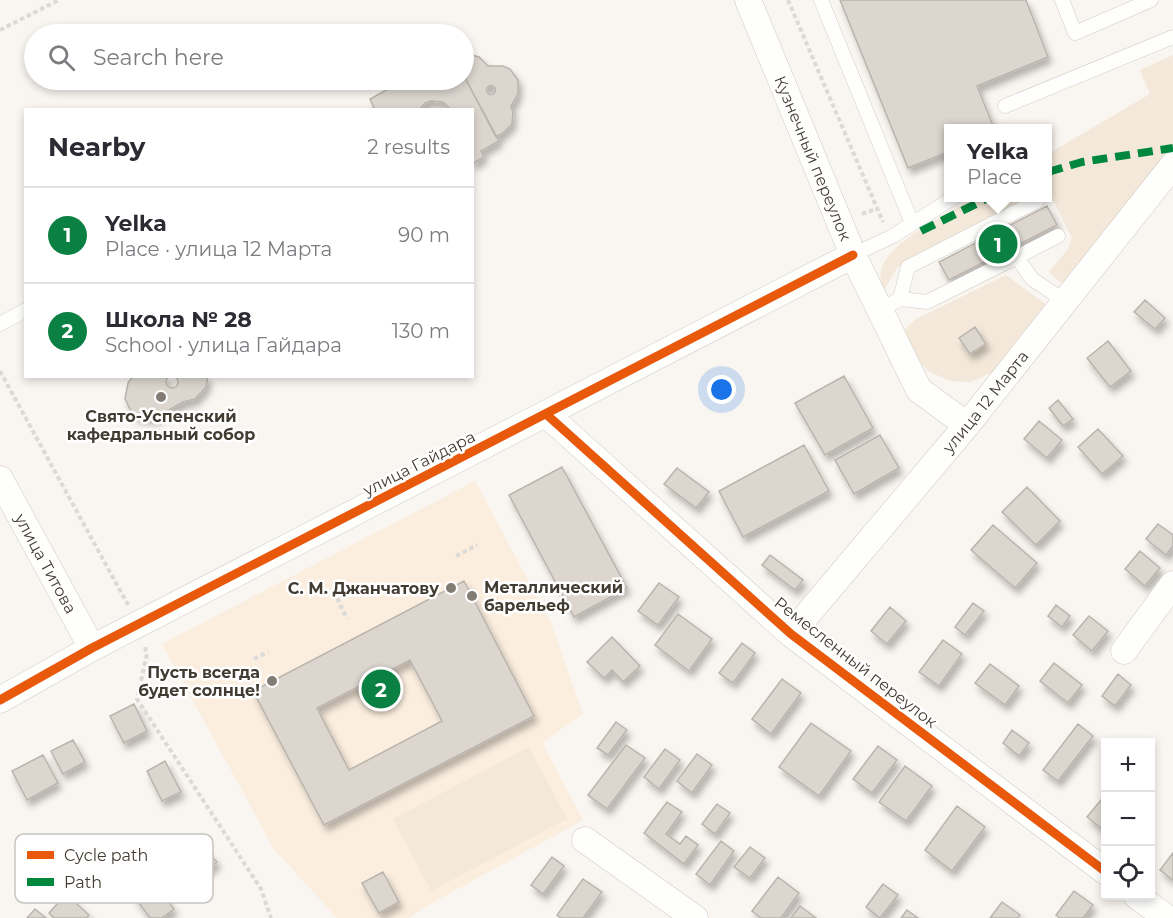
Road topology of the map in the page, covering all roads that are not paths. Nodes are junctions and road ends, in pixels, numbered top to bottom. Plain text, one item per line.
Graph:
1 (748, 0) edge
2 (820, 0) edge
3 (1062, 0) edge
4 (1151, 0) edge
5 (1173, 37) edge
6 (1005, 106) dead end
7 (1173, 165) edge
8 (946, 202) edge
9 (1035, 202) edge
10 (912, 223) junction
11 (1058, 236) dead end
12 (853, 255) junction
13 (1017, 256) junction
14 (1065, 301) junction
15 (890, 304) junction
16 (24, 311) edge
17 (0, 324) edge
18 (546, 414) junction
19 (967, 425) junction
20 (0, 479) edge
21 (1173, 584) edge
22 (791, 634) junction
23 (92, 648) junction
24 (1124, 651) dead end
25 (0, 700) edge
26 (585, 840) dead end
27 (1101, 868) edge
28 (1142, 900) edge
29 (695, 918) edge
30 (1167, 918) edge

1 - 12 street, Кузнечный переулок
2 - 10 lane
3 - 4 lane
5 - 6 lane
7 - 14 street, улица 12 Марта
8 - 10 lane
9 - 15 lane
10 - 12 lane
11 - 13 lane
12 - 15 street, Кузнечный переулок
12 - 18 street, улица Гайдара
13 - 14 lane
13 - 15 lane
14 - 19 street, улица 12 Марта
15 - 19 street, Кузнечный переулок
16 - 17 lane
18 - 22 street, Ремесленный переулок
18 - 23 street, улица Гайдара
19 - 22 street, улица 12 Марта
20 - 23 street, улица Титова
21 - 24 street
22 - 27 street, Ремесленный переулок
23 - 25 street, улица Гайдара
26 - 29 street
28 - 30 street

